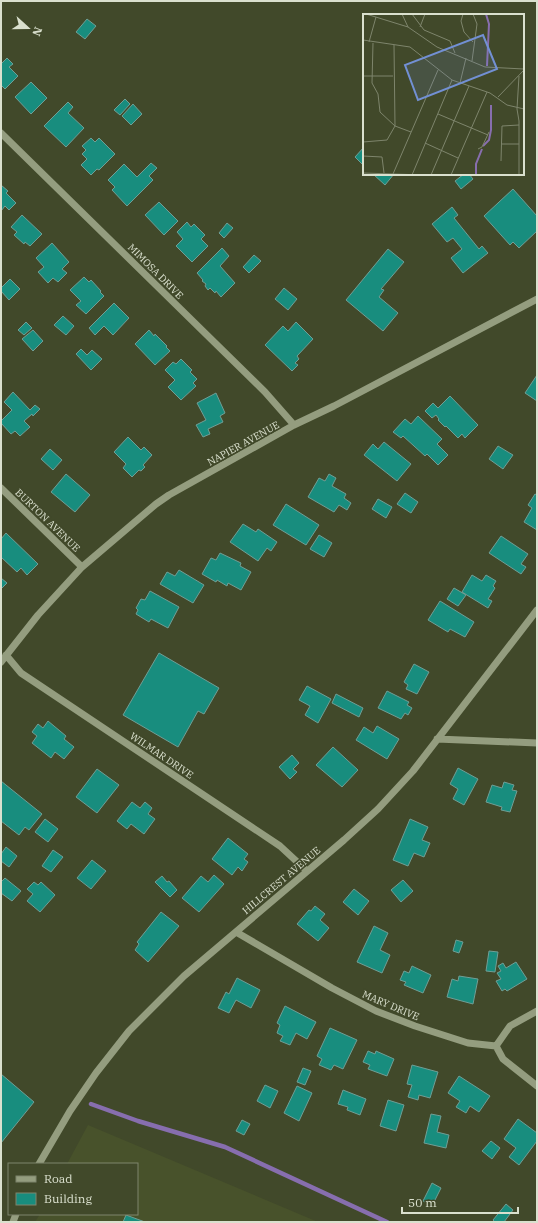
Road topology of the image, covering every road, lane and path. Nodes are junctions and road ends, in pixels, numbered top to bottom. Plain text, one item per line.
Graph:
1 (1, 133) edge
2 (537, 299) edge
3 (294, 425) junction
4 (1, 488) edge
5 (82, 567) junction
6 (537, 610) edge
7 (6, 655) junction
8 (1, 662) edge
9 (437, 739) junction
10 (537, 743) edge
11 (307, 871) junction
12 (236, 932) junction
13 (537, 1011) edge
14 (496, 1046) junction
15 (537, 1086) edge
16 (41, 1163) edge

1 - 3 street, MIMOSA DRIVE
2 - 3 street, NAPIER AVENUE
3 - 5 street, NAPIER AVENUE
4 - 5 street, BURTON AVENUE
5 - 7 street, NAPIER AVENUE
6 - 9 street, HILLCREST AVENUE
7 - 8 street, NAPIER AVENUE
7 - 11 street, WILMAR DRIVE
9 - 10 street
9 - 11 street, HILLCREST AVENUE
11 - 12 street, HILLCREST AVENUE
12 - 14 street, MARY DRIVE
12 - 16 street, HILLCREST AVENUE
13 - 14 street
14 - 15 street

